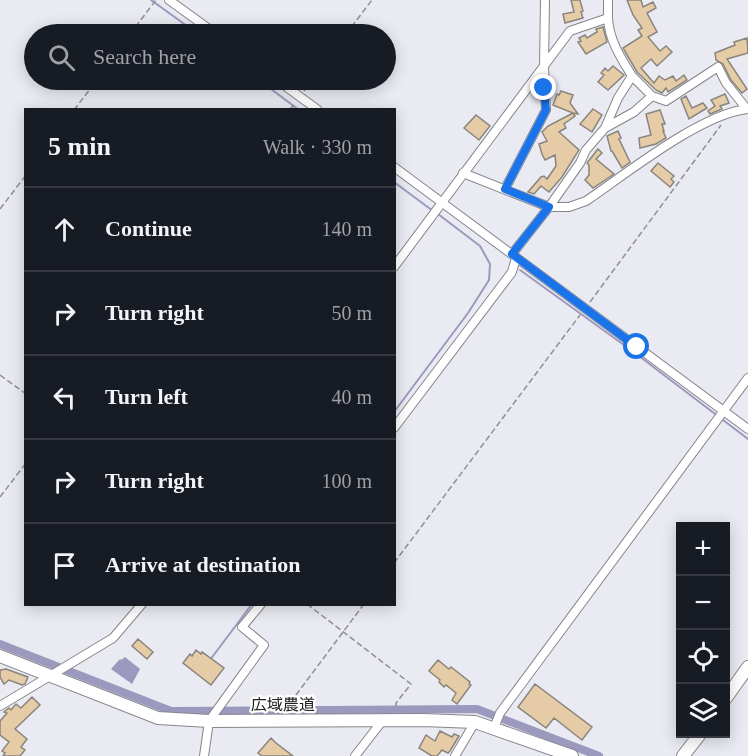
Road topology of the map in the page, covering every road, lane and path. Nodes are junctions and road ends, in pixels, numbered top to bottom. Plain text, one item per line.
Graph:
1 (156, 0) edge
2 (170, 0) edge
3 (372, 0) edge
4 (545, 0) edge
5 (608, 0) edge
6 (608, 18) junction
7 (138, 24) edge
8 (202, 24) edge
9 (354, 24) edge
10 (544, 66) junction
11 (632, 76) junction
12 (89, 90) edge
13 (291, 90) edge
14 (652, 96) junction
15 (76, 108) edge
16 (315, 108) edge
17 (747, 109) edge
18 (724, 116) junction
19 (605, 128) junction
20 (396, 168) edge
21 (463, 173) junction
22 (24, 178) edge
23 (505, 189) junction
24 (443, 202) junction
25 (549, 207) junction
26 (0, 209) edge
27 (514, 256) junction
28 (396, 264) edge
29 (585, 309) junction
30 (578, 318) dead end
31 (0, 375) edge
32 (748, 378) edge
33 (24, 393) edge
34 (723, 411) junction
35 (396, 425) edge
36 (748, 429) edge
37 (24, 466) edge
38 (0, 497) edge
39 (396, 560) edge
40 (140, 606) edge
41 (259, 606) edge
42 (310, 606) edge
43 (362, 606) edge
44 (343, 632) junction
45 (0, 656) edge
46 (748, 667) edge
47 (49, 675) junction
48 (730, 692) edge
49 (0, 706) edge
50 (287, 720) junction
51 (383, 720) junction
52 (397, 720) junction
53 (209, 721) junction
54 (475, 722) junction
55 (494, 728) junction
56 (697, 738) edge
57 (568, 755) edge
58 (204, 756) edge
59 (355, 756) edge
60 (455, 756) edge
61 (683, 756) edge

1 - 7 path
2 - 8 street
3 - 9 path
4 - 10 street
5 - 6 street
6 - 10 street
6 - 11 street
10 - 21 street
10 - 23 street
11 - 14 street
11 - 19 street
12 - 15 path
13 - 16 street
14 - 17 street
14 - 19 street
17 - 18 street
18 - 25 street
18 - 29 path
19 - 25 street
20 - 24 street
21 - 23 street
21 - 24 street
22 - 26 path
23 - 25 street
24 - 27 street
24 - 28 street
25 - 27 street
27 - 29 street
27 - 35 street
29 - 34 street
30 - 39 path
31 - 33 path
32 - 34 street
34 - 36 street
34 - 55 street
37 - 38 path
40 - 47 street
41 - 53 street
42 - 44 path
43 - 44 path
44 - 50 path
44 - 52 path
45 - 47 street, 広域農道
46 - 48 street
47 - 49 street
47 - 53 street, 広域農道
50 - 51 street, 広域農道
50 - 53 street, 広域農道
51 - 52 street, 広域農道
51 - 59 street
52 - 54 street, 広域農道
53 - 58 street
54 - 55 street, 広域農道
54 - 60 street
55 - 57 street, 広域農道
56 - 61 street

